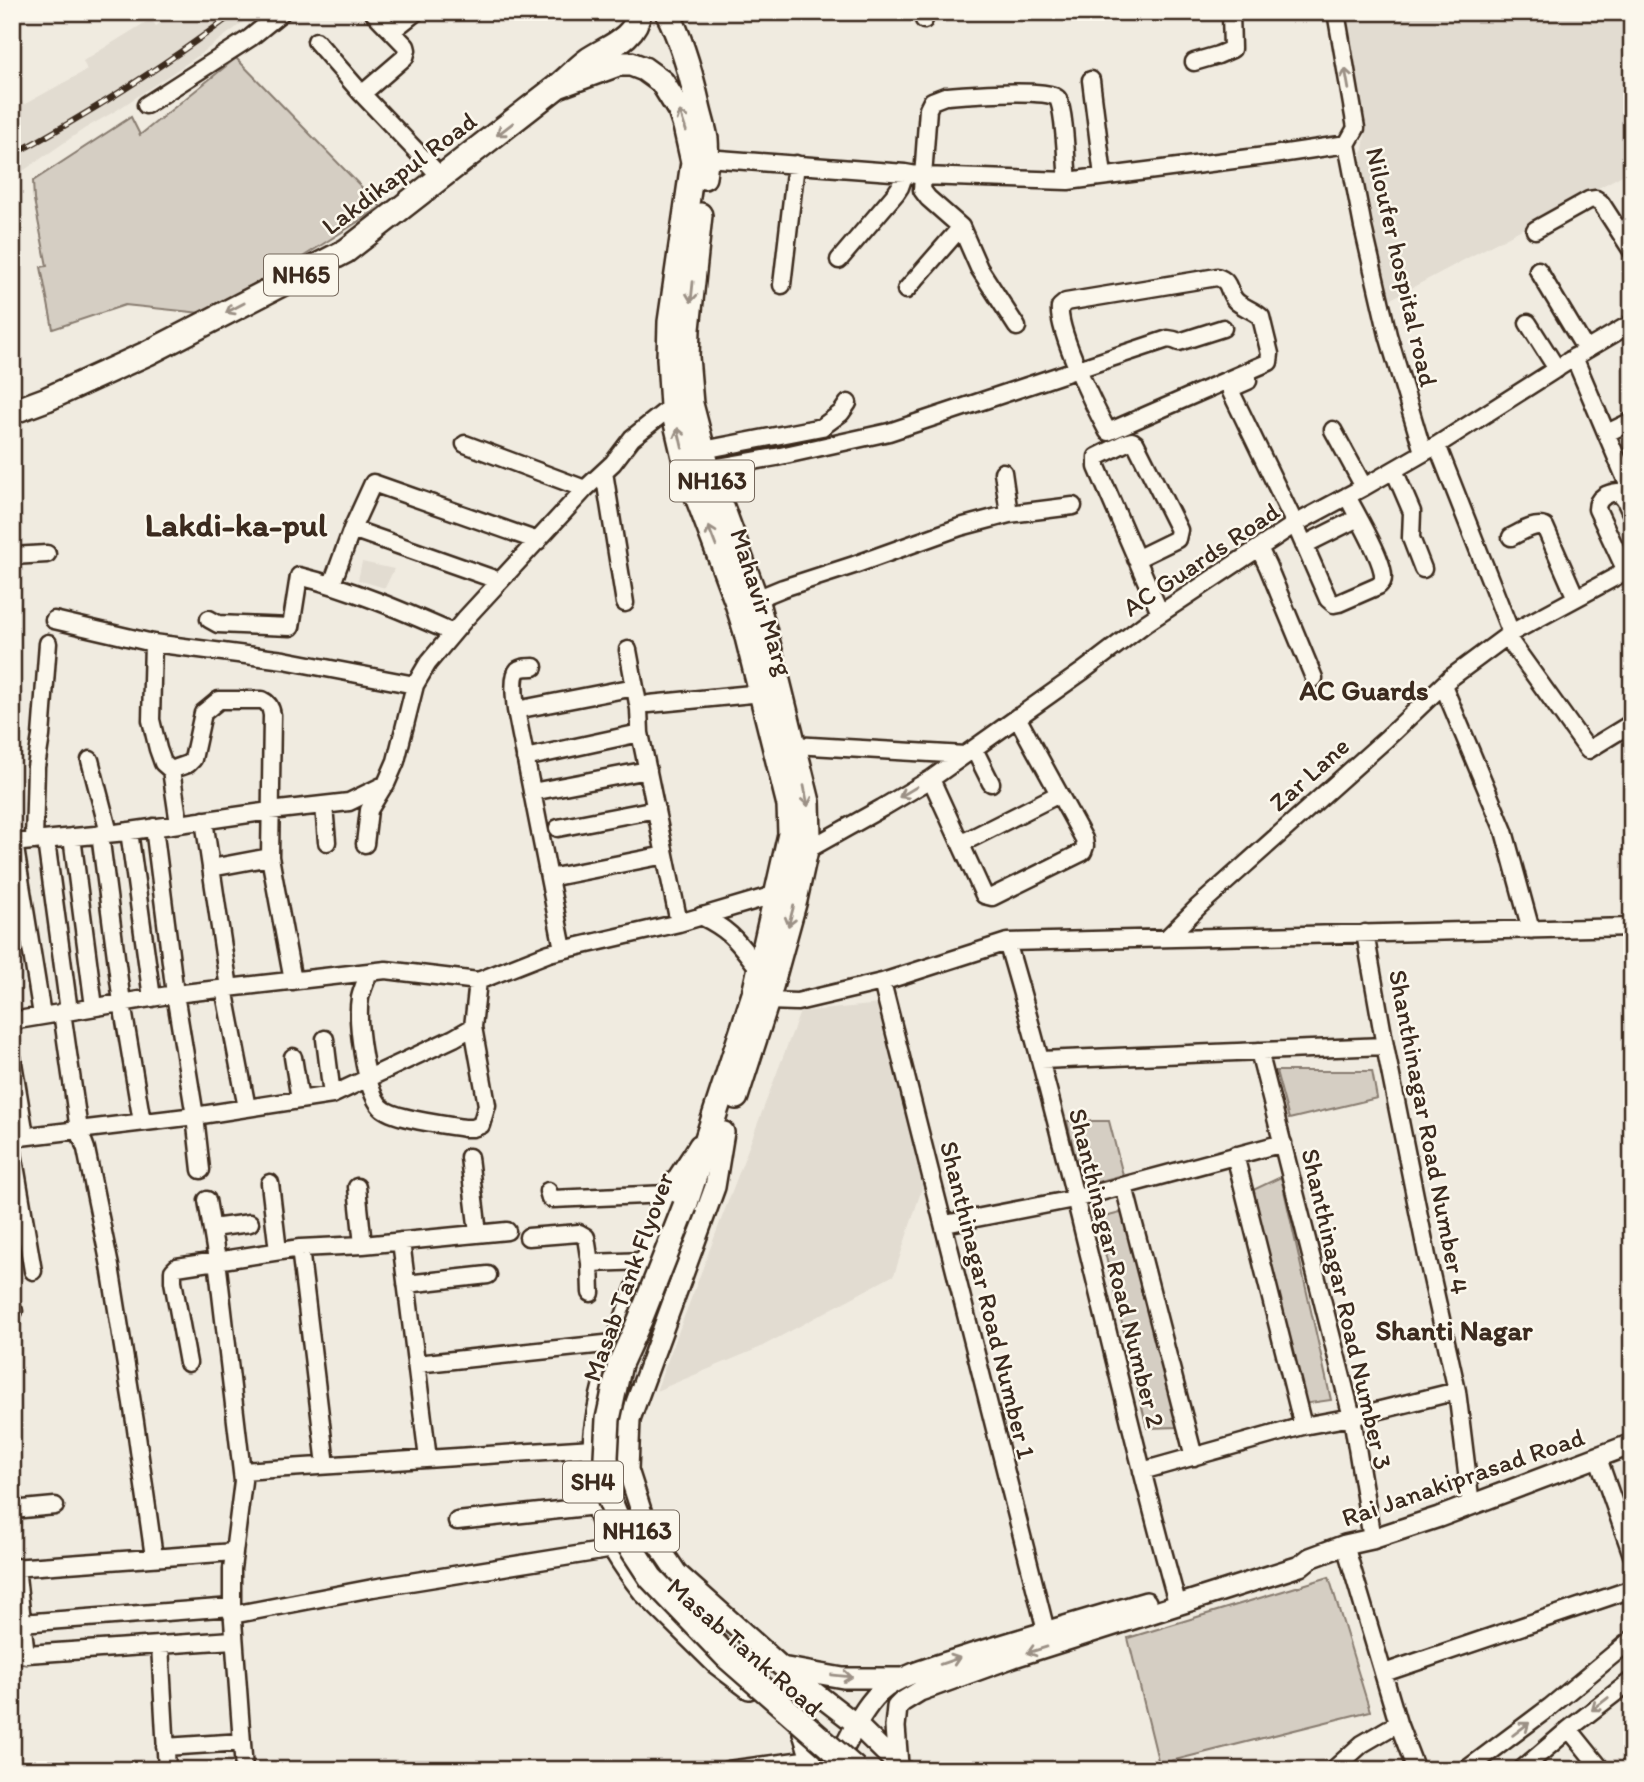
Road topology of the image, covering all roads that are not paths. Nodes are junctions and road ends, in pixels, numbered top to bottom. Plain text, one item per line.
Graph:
1 (282, 12) edge
2 (373, 12) edge
3 (416, 12) edge
4 (639, 12) edge
5 (651, 12) edge
6 (1230, 12) edge
7 (1336, 12) edge
8 (674, 19) edge
9 (392, 31) junction
10 (316, 45) dead end
11 (1194, 62) dead end
12 (1091, 80) dead end
13 (558, 86) junction
14 (362, 94) junction
15 (697, 103) junction
16 (146, 105) dead end
17 (1346, 144) junction
18 (706, 158) junction
19 (796, 164) junction
20 (905, 173) junction
21 (922, 176) junction
22 (1103, 176) junction
23 (442, 178) junction
24 (1068, 181) junction
25 (961, 227) junction
26 (1535, 230) dead end
27 (1632, 251) edge
28 (839, 260) dead end
29 (1538, 270) dead end
30 (782, 285) dead end
31 (906, 290) dead end
32 (1528, 323) dead end
33 (1631, 324) edge
34 (1017, 327) dead end
35 (1223, 328) dead end
36 (1580, 354) junction
37 (1272, 369) dead end
38 (1557, 369) junction
39 (1078, 370) junction
40 (673, 406) junction
41 (848, 411) dead end
42 (12, 412) edge
43 (1632, 421) edge
44 (1333, 430) dead end
45 (1607, 433) junction
46 (465, 444) dead end
47 (1430, 448) junction
48 (705, 459) junction
49 (1394, 470) junction
50 (604, 472) junction
51 (1003, 472) dead end
52 (1364, 487) junction
53 (585, 489) junction
54 (1632, 494) edge
55 (1347, 496) junction
56 (1073, 506) dead end
57 (1009, 514) junction
58 (1632, 515) edge
59 (1358, 518) junction
60 (1295, 524) junction
61 (352, 528) junction
62 (1511, 537) dead end
63 (538, 541) junction
64 (1304, 545) junction
65 (1259, 548) junction
66 (47, 554) dead end
67 (12, 556) edge
68 (1136, 559) junction
69 (1423, 569) dead end
70 (1629, 569) edge
71 (500, 581) junction
72 (332, 584) junction
73 (1576, 598) junction
74 (756, 599) junction
75 (625, 603) dead end
76 (1160, 613) junction
77 (209, 619) dead end
78 (54, 620) dead end
79 (453, 633) junction
80 (756, 635) junction
81 (1509, 635) junction
82 (48, 643) dead end
83 (153, 643) junction
84 (628, 650) dead end
85 (534, 667) dead end
86 (1314, 678) dead end
87 (415, 685) junction
88 (1443, 685) junction
89 (635, 687) junction
90 (762, 694) junction
91 (649, 704) dead end
92 (516, 710) junction
93 (1017, 718) junction
94 (1632, 723) edge
95 (640, 733) junction
96 (794, 744) junction
97 (970, 752) junction
98 (525, 758) junction
99 (90, 760) dead end
100 (171, 770) junction
101 (648, 770) junction
102 (931, 779) junction
103 (386, 783) junction
104 (991, 783) dead end
105 (532, 792) junction
106 (1059, 793) junction
107 (324, 805) junction
108 (656, 809) junction
109 (270, 811) junction
110 (204, 820) junction
111 (179, 824) junction
112 (154, 827) junction
113 (558, 828) dead end
114 (129, 831) junction
115 (105, 834) junction
116 (72, 837) junction
117 (40, 841) junction
118 (13, 842) edge
119 (327, 842) dead end
120 (961, 843) junction
121 (365, 844) dead end
122 (807, 850) junction
123 (665, 855) junction
124 (270, 857) junction
125 (211, 868) junction
126 (549, 878) junction
127 (777, 894) junction
128 (701, 916) junction
129 (679, 923) junction
130 (1632, 927) edge
131 (1531, 930) junction
132 (1365, 933) junction
133 (1167, 937) junction
134 (1007, 942) junction
135 (563, 948) junction
136 (760, 970) junction
137 (369, 972) junction
138 (292, 981) junction
139 (478, 981) junction
140 (882, 982) junction
141 (226, 988) junction
142 (175, 994) junction
143 (152, 998) junction
144 (767, 1001) junction
145 (122, 1003) junction
146 (94, 1007) junction
147 (66, 1012) junction
148 (42, 1015) junction
149 (12, 1021) edge
150 (473, 1027) junction
151 (325, 1039) dead end
152 (1385, 1046) junction
153 (1259, 1051) junction
154 (12, 1057) edge
155 (293, 1057) dead end
156 (1041, 1060) junction
157 (368, 1077) junction
158 (332, 1096) junction
159 (300, 1100) junction
160 (247, 1108) junction
161 (195, 1115) junction
162 (142, 1122) junction
163 (718, 1129) junction
164 (79, 1130) junction
165 (17, 1134) edge
166 (1283, 1143) junction
167 (12, 1147) edge
168 (1235, 1154) junction
169 (469, 1157) dead end
170 (201, 1170) dead end
171 (270, 1183) dead end
172 (1124, 1186) junction
173 (358, 1187) dead end
174 (548, 1191) dead end
175 (1074, 1199) junction
176 (207, 1200) dead end
177 (682, 1204) junction
178 (250, 1223) dead end
179 (945, 1224) junction
180 (212, 1228) junction
181 (507, 1231) dead end
182 (478, 1233) junction
183 (528, 1237) dead end
184 (401, 1241) junction
185 (363, 1245) junction
186 (300, 1248) junction
187 (278, 1251) junction
188 (217, 1260) junction
189 (646, 1261) junction
190 (590, 1263) junction
191 (33, 1271) dead end
192 (488, 1275) dead end
193 (406, 1284) junction
194 (591, 1293) dead end
195 (614, 1343) junction
196 (188, 1363) dead end
197 (416, 1364) junction
198 (1457, 1391) junction
199 (1352, 1417) junction
200 (1303, 1426) junction
201 (1632, 1444) edge
202 (593, 1448) junction
203 (1194, 1457) junction
204 (1598, 1458) junction
205 (428, 1459) junction
206 (326, 1465) junction
207 (242, 1471) junction
208 (1142, 1471) junction
209 (1471, 1505) junction
210 (55, 1506) dead end
211 (596, 1506) junction
212 (12, 1510) edge
213 (457, 1521) dead end
214 (1372, 1539) junction
215 (1345, 1545) junction
216 (614, 1549) junction
217 (234, 1552) junction
218 (1632, 1555) edge
219 (154, 1557) junction
220 (14, 1567) edge
221 (1632, 1589) edge
222 (1176, 1600) junction
223 (232, 1611) junction
224 (21, 1623) junction
225 (1046, 1631) junction
226 (744, 1633) junction
227 (1632, 1639) edge
228 (233, 1640) junction
229 (160, 1645) junction
230 (766, 1653) junction
231 (19, 1655) edge
232 (716, 1664) junction
233 (782, 1667) junction
234 (1384, 1673) junction
235 (902, 1678) junction
236 (1632, 1680) edge
237 (742, 1684) junction
238 (1398, 1723) junction
239 (856, 1724) junction
240 (1569, 1729) junction
241 (803, 1733) junction
242 (872, 1738) junction
243 (242, 1742) junction
244 (165, 1747) junction
245 (811, 1765) edge
246 (900, 1767) edge
247 (844, 1768) edge
248 (167, 1770) edge
249 (244, 1770) edge
250 (728, 1770) edge
251 (870, 1770) edge
252 (1333, 1770) edge
253 (1416, 1770) edge
254 (1466, 1770) edge
255 (1521, 1770) edge
256 (1602, 1770) edge

1 - 16 street
2 - 9 street
3 - 9 street
4 - 13 highway, Lakdikapul Road / NH65
5 - 15 highway, NH163
6 - 11 street
17 -> 7 street, Niloufer hospital road
8 - 15 highway, Mahavir Marg / NH163
9 - 14 street
10 - 14 street
12 - 22 street
13 -> 23 highway, Lakdikapul Road / NH65
40 -> 13 highway, Mahavir Marg / NH163
14 - 23 street
15 - 18 highway, Mahavir Marg / NH163
17 - 22 street
17 - 47 street, Niloufer hospital road
18 - 19 street
18 -> 48 highway, Mahavir Marg / NH163
19 - 20 street
19 - 30 street
20 - 21 street
20 - 28 street
21 - 24 street
21 - 24 street
21 - 25 street
22 - 24 street
23 -> 42 highway, Lakdikapul Road / NH65
25 - 31 street
25 - 34 street
26 - 27 street
29 - 36 street
32 - 38 street
33 - 36 street, AC Guards Road
35 - 39 street
36 - 38 street, AC Guards Road
36 - 45 street
37 - 60 street
38 - 47 street, AC Guards Road
39 - 39 street
39 - 48 street
40 - 50 street
80 -> 40 highway, Mahavir Marg / NH163
41 - 48 street
43 - 45 street
44 - 52 street
45 - 54 street
46 - 53 street
47 - 49 street, AC Guards Road
47 - 81 street, Niloufer hospital road
48 - 74 highway, Mahavir Marg / NH163
49 - 52 street, AC Guards Road
49 - 69 street
50 - 53 street
50 - 75 street
51 - 57 street
52 - 55 street, AC Guards Road
53 - 63 street
55 - 59 street
55 - 60 street, AC Guards Road
56 - 57 street
57 - 74 street
58 - 70 street
59 - 64 street
59 - 64 street
60 - 64 street
60 - 65 street, AC Guards Road
61 - 63 street
61 - 71 street
61 - 72 street
62 - 73 street
63 - 71 street
65 - 76 street, AC Guards Road
65 - 86 street
66 - 67 street
68 - 68 street
68 - 76 street
70 - 73 street, Zar Lane
71 - 79 street
72 - 77 street
72 - 79 street
73 - 81 street, Zar Lane
74 - 80 highway, Mahavir Marg / NH163
76 - 93 street, AC Guards Road
78 - 83 street
79 - 87 street
80 - 90 highway, Mahavir Marg / NH163
80 - 96 highway, Mahavir Marg / NH163
81 - 88 street, Zar Lane
81 - 94 street, Niloufer hospital road
82 - 117 street
83 - 87 street
83 - 100 street
84 - 89 street
85 - 92 street
87 - 103 street
88 - 131 street
88 - 133 street, Zar Lane
89 - 92 street
89 - 95 street
90 - 91 street
90 - 127 highway, Mahavir Marg / NH163
92 - 98 street
93 - 97 street, AC Guards Road
93 - 106 street
95 - 98 street
95 - 101 street
96 - 97 street
96 -> 122 highway, Mahavir Marg / NH163
97 - 102 street, AC Guards Road
97 - 104 street
98 - 105 street
99 - 115 street
100 - 109 street
100 - 111 street
101 - 105 street
101 - 108 street
102 - 120 street
102 -> 122 street, AC Guards Road
103 - 107 street
103 - 121 street
105 - 126 street
106 - 120 street
106 - 120 street
107 - 109 street
107 - 119 street
108 - 113 street
108 - 123 street
109 - 110 street
109 - 124 street
110 - 111 street
110 - 125 street
111 - 112 street
112 - 114 street
112 - 142 street
114 - 115 street
114 - 143 street
115 - 116 street
115 - 145 street
116 - 117 street
116 - 146 street
117 - 118 street
117 - 147 street
118 - 148 street
122 -> 144 highway, Mahavir Marg / NH163
123 - 126 street
123 - 129 street
124 - 125 street
124 - 138 street
125 - 141 street
126 - 135 street
127 - 128 street
127 - 136 highway, Mahavir Marg / NH163
128 - 129 street
128 - 136 street
129 - 135 street
130 - 131 street
131 - 132 street
132 - 133 street
132 - 152 street, Shanthinagar Road Number 4
133 - 134 street
134 - 140 street
134 - 156 street, Shanthinagar Road Number 2
135 - 139 street
136 - 163 highway, Mahavir Marg / NH163
137 - 138 street
137 - 139 street
137 - 157 street
138 - 141 street
139 - 150 street
140 - 144 street
140 - 179 street, Shanthinagar Road Number 1
141 - 142 street
141 - 160 street
142 - 143 street
142 - 161 street
143 - 145 street
144 - 163 highway, Mahavir Marg / NH163
145 - 146 street
145 - 162 street
146 - 147 street
147 - 148 street
147 - 164 street
148 - 149 street
150 - 157 street
150 - 157 street
151 - 158 street
152 - 153 street
152 - 198 street, Shanthinagar Road Number 4
153 - 156 street
153 - 166 street, Shanthinagar Road Number 3
154 - 165 street
155 - 159 street
156 - 175 street, Shanthinagar Road Number 2
157 - 158 street
158 - 159 street
159 - 160 street
160 - 161 street
161 - 162 street
161 - 170 street
162 - 164 street
163 - 177 highway, Masab Tank Flyover / NH163
163 - 177 main road, Masab Tank Road / SH4
163 - 226 main road, Masab Tank Road / SH4
164 - 165 street
164 - 219 street
166 - 168 street
166 - 199 street, Shanthinagar Road Number 3
167 - 191 street
168 - 172 street
168 - 200 street
169 - 182 street
171 - 187 street
172 - 175 street
172 - 203 street
173 - 185 street
174 - 177 street
175 - 179 street
175 - 208 street, Shanthinagar Road Number 2
176 - 180 street
177 - 189 main road, Masab Tank Road / SH4
177 - 247 highway, Masab Tank Flyover / NH163, bridge
177 - 251 highway, Masab Tank Flyover / NH163
178 - 180 street
179 - 225 street, Shanthinagar Road Number 1
180 - 188 street
181 - 182 street
182 - 184 street
183 - 190 street
184 - 185 street
184 - 193 street
185 - 186 street
186 - 187 street
186 - 206 street
187 - 188 street
188 - 196 street
188 - 207 street
189 - 190 street
189 - 195 main road, Masab Tank Road / SH4
190 - 194 street
192 - 193 street
193 - 197 street
195 - 197 street
195 - 202 main road, Masab Tank Road / SH4
197 - 205 street
198 - 199 street
198 - 209 street, Shanthinagar Road Number 4
199 - 200 street
199 - 214 street, Shanthinagar Road Number 3
200 - 203 street
201 - 204 main road, Rai Janakiprasad Road
202 - 205 street
202 - 211 main road, Masab Tank Road / SH4
203 - 208 street
204 - 209 main road, Rai Janakiprasad Road
204 - 218 street
205 - 206 street
206 - 207 street
207 - 217 street
208 - 222 street, Shanthinagar Road Number 2
209 - 214 main road, Rai Janakiprasad Road
210 - 212 street
211 - 213 street
211 - 216 main road, Masab Tank Road / SH4
214 - 215 main road, Rai Janakiprasad Road
215 - 222 main road, Rai Janakiprasad Road
215 - 234 street
216 - 223 street
216 - 232 main road, Masab Tank Road / SH4
217 - 219 street
217 - 223 street
219 - 220 street
220 - 224 street
221 - 234 street
222 - 225 main road
222 -> 246 main road
223 - 224 street
223 - 228 street
224 - 231 street
235 -> 225 main road
226 - 230 main road, Masab Tank Road / SH4
226 - 232 main road
254 -> 227 street
228 - 229 street
228 - 243 street
229 - 231 street
229 - 244 street
230 - 233 main road, Masab Tank Road / SH4
230 - 237 main road
232 - 237 main road, Masab Tank Road / SH4
233 -> 235 main road
233 - 239 main road, Masab Tank Road / SH4
234 - 238 street
235 - 239 main road
236 -> 240 street
237 - 241 main road, Masab Tank Road / SH4
238 - 252 street
238 - 253 street
239 - 242 main road, Masab Tank Road
239 - 247 main road
240 - 255 street
240 - 256 street
241 - 245 main road
241 - 247 main road, Masab Tank Road / SH4
242 - 246 main road, Masab Tank Road
242 - 247 main road
243 - 244 street
243 - 249 street
244 - 248 street
245 - 250 street

